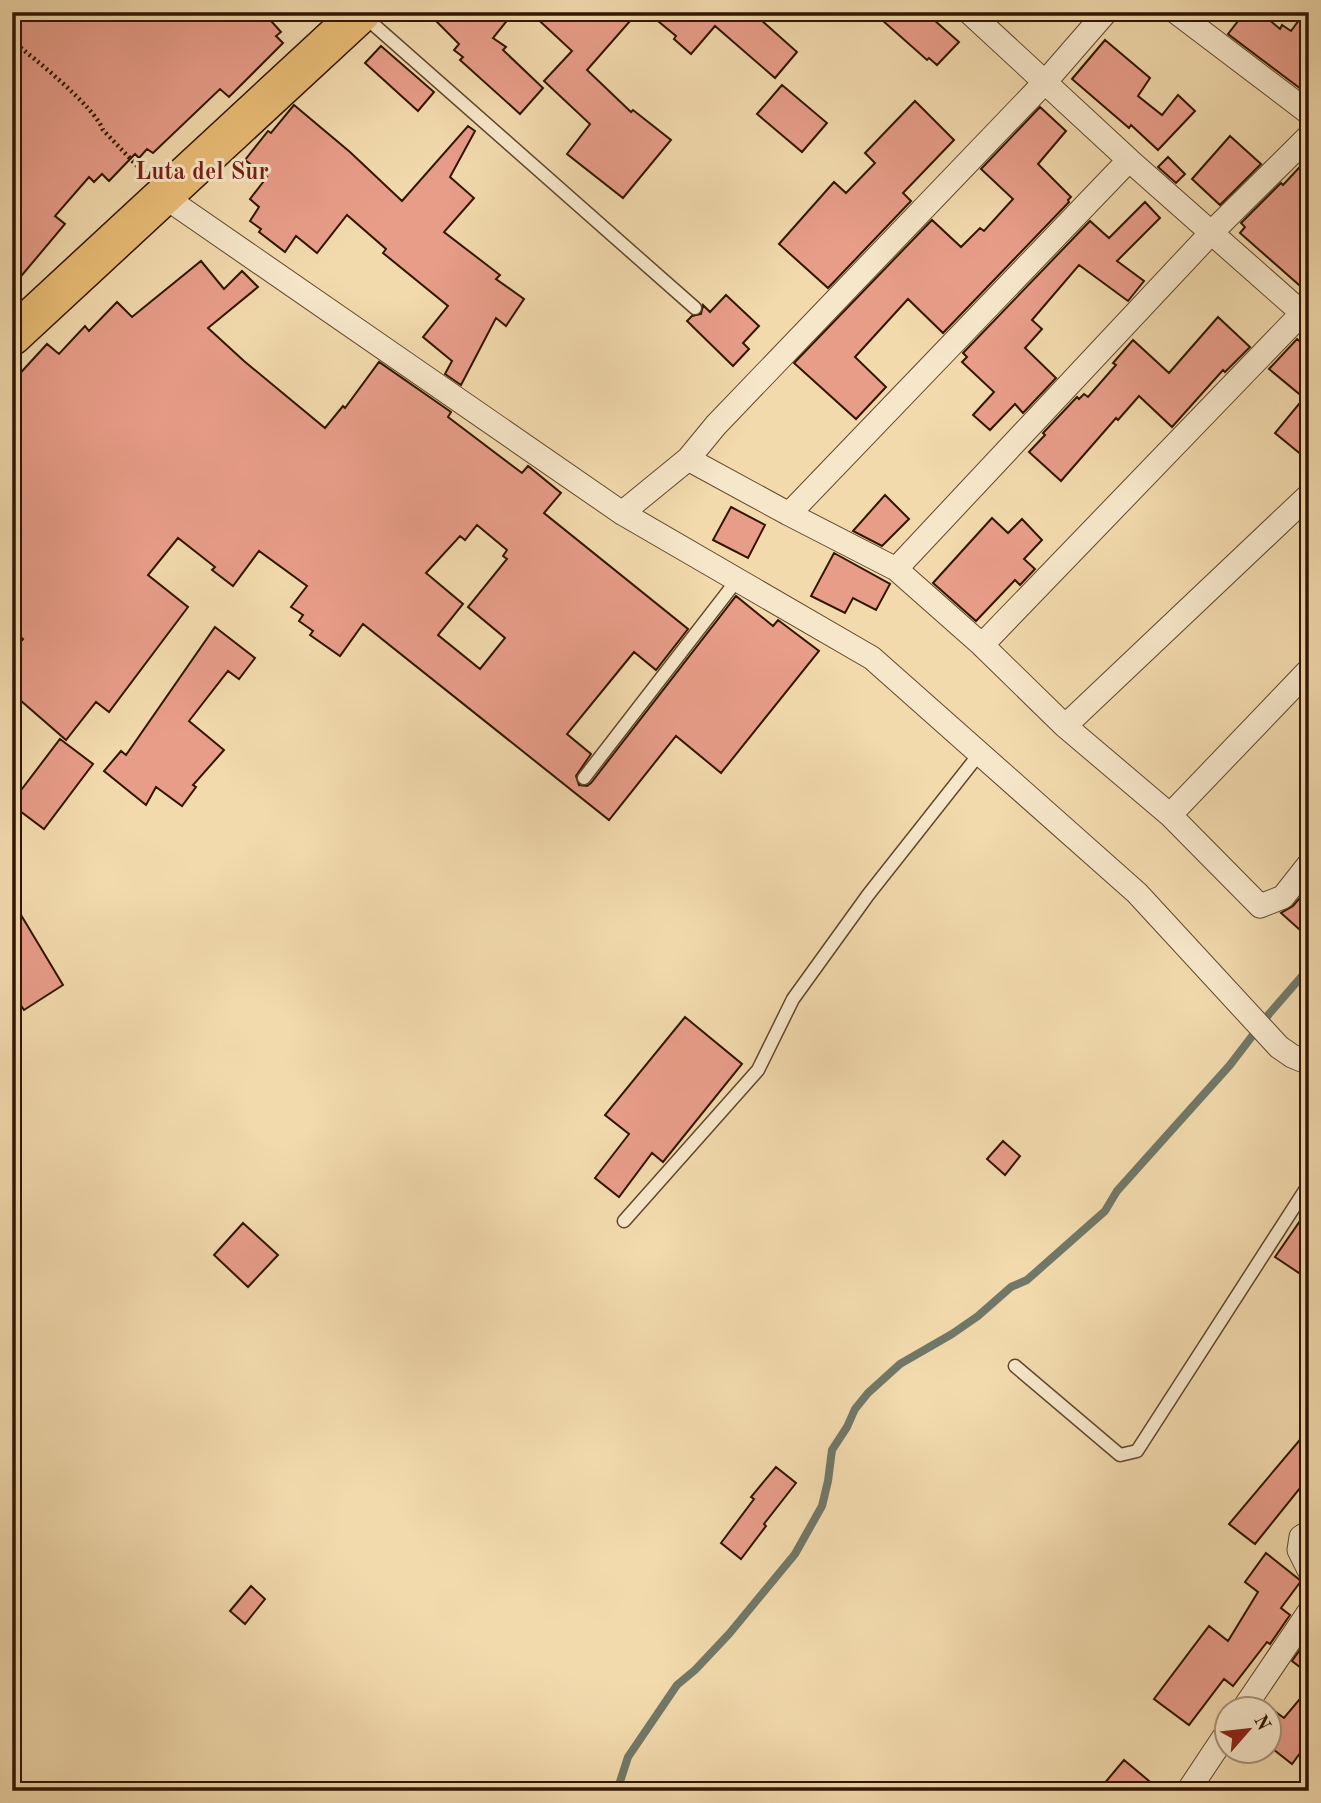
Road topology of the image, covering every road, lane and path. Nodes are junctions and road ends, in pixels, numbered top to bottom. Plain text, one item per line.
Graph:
1 (970, 12) edge
2 (1106, 12) edge
3 (1176, 12) edge
4 (357, 14) edge
5 (12, 41) edge
6 (1046, 81) junction
7 (1309, 113) edge
8 (1309, 136) edge
9 (1129, 160) junction
10 (162, 195) junction
11 (1211, 233) junction
12 (695, 308) dead end
13 (1306, 313) edge
14 (12, 336) edge
15 (688, 459) junction
16 (1309, 495) edge
17 (622, 513) junction
18 (789, 514) junction
19 (896, 569) junction
20 (737, 580) junction
21 (982, 645) junction
22 (1309, 670) edge
23 (1065, 726) junction
24 (980, 754) junction
25 (584, 778) dead end
26 (1170, 815) junction
27 (1309, 864) edge
28 (1309, 1063) edge
29 (1309, 1184) edge
30 (624, 1221) dead end
31 (1015, 1366) dead end
32 (1309, 1532) edge
33 (1309, 1570) edge
34 (1309, 1612) edge
35 (1254, 1694) edge
36 (1212, 1756) edge
37 (1188, 1791) edge

1 - 6 street
2 - 6 street
3 - 7 street
4 - 10 highway
4 - 12 lane
5 - 10 path
6 - 9 street
6 - 15 street
8 - 11 street
9 - 11 street
9 - 18 street
10 - 14 highway
10 - 17 street
11 - 13 street
11 - 19 street
13 - 21 street
15 - 17 street
15 - 18 street
16 - 23 street
17 - 20 street
18 - 19 street
19 - 21 street
20 - 24 street
20 - 25 lane
21 - 23 street
22 - 26 street
23 - 26 street
24 - 28 street
24 - 30 lane
26 - 27 street
29 - 31 lane
32 - 33 street
34 - 35 street
36 - 37 street

